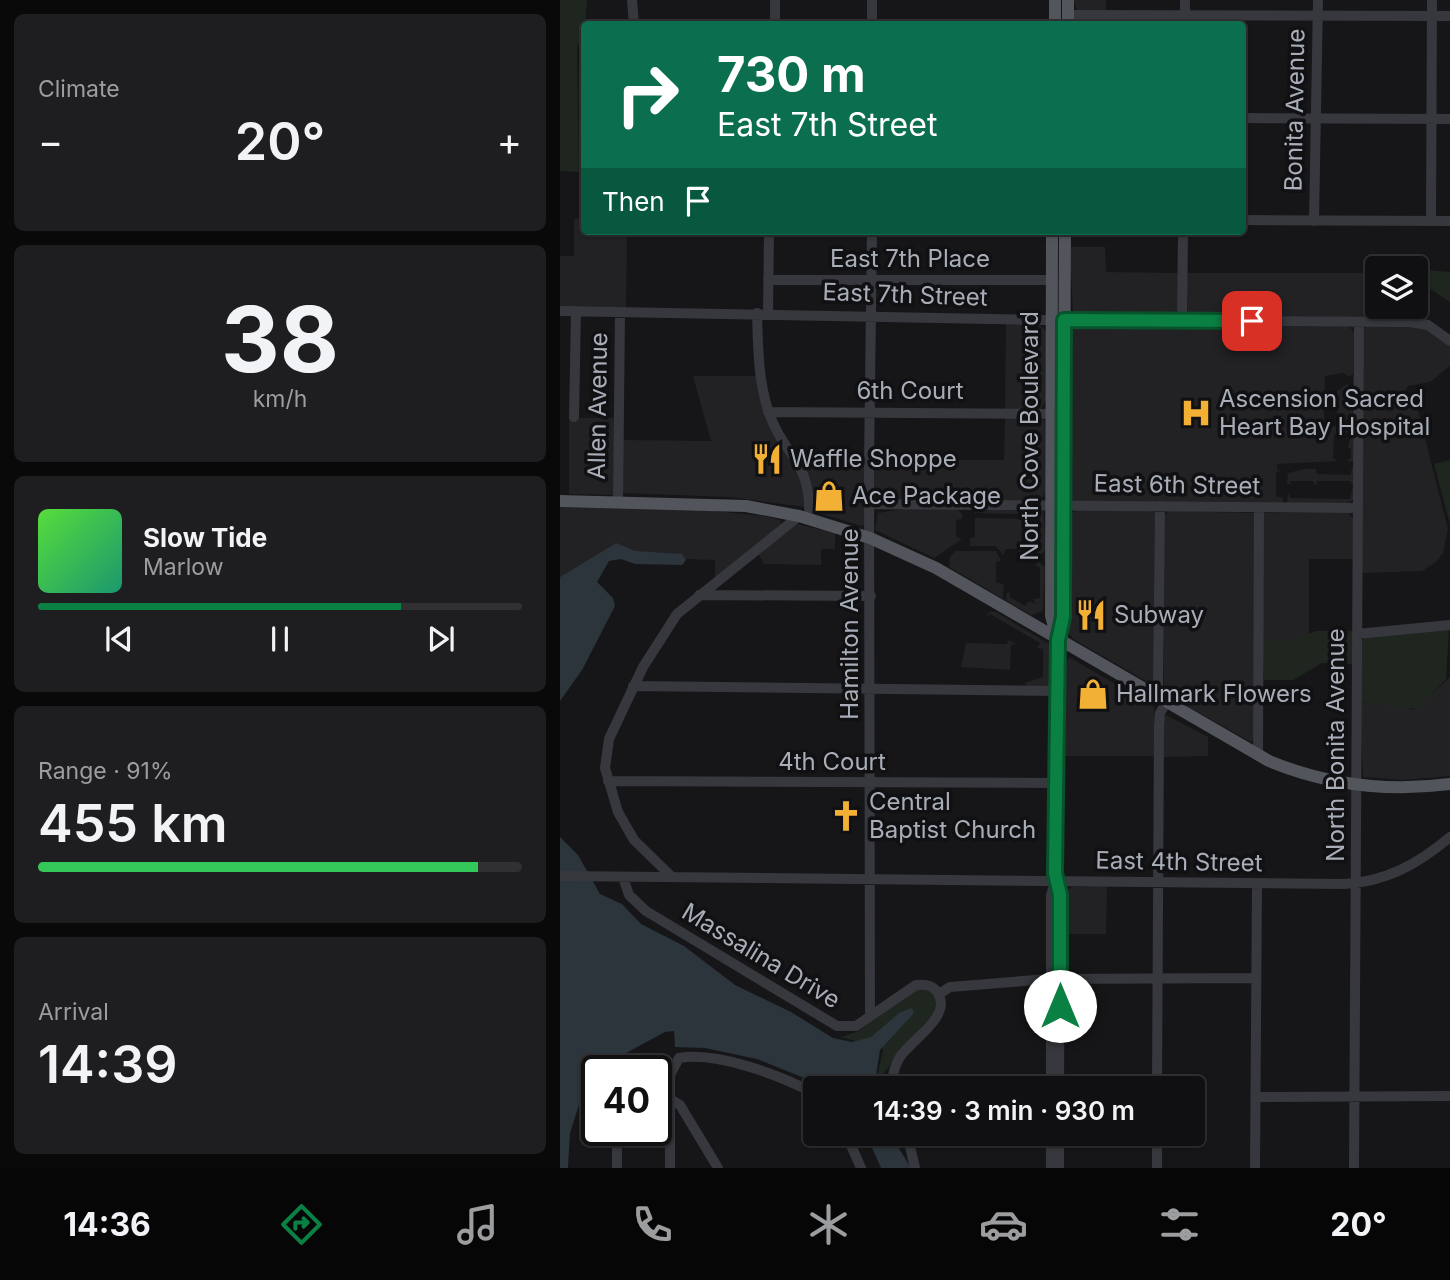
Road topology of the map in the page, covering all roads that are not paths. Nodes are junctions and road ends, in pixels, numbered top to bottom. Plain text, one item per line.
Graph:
1 (632, 0) edge
2 (775, 0) edge
3 (872, 0) edge
4 (1055, 0) edge
5 (1068, 0) edge
6 (1185, 0) edge
7 (1318, 0) edge
8 (1432, 0) edge
9 (1432, 16) junction
10 (1450, 16) edge
11 (1318, 17) junction
12 (1068, 20) edge
13 (1185, 20) edge
14 (634, 21) edge
15 (775, 21) edge
16 (872, 21) edge
17 (1055, 21) edge
18 (1246, 118) edge
19 (1431, 118) junction
20 (1317, 119) junction
21 (1450, 119) edge
22 (1246, 220) edge
23 (1314, 221) junction
24 (1431, 221) junction
25 (1450, 221) edge
26 (769, 235) edge
27 (872, 235) edge
28 (1052, 235) edge
29 (1062, 235) edge
30 (1183, 235) edge
31 (768, 280) junction
32 (872, 280) junction
33 (1051, 280) junction
34 (560, 311) edge
35 (576, 311) junction
36 (620, 312) junction
37 (762, 313) junction
38 (872, 315) junction
39 (1058, 320) junction
40 (1182, 321) junction
41 (1359, 322) junction
42 (1450, 341) edge
43 (871, 411) junction
44 (768, 412) junction
45 (1051, 414) junction
46 (574, 417) dead end
47 (560, 500) edge
48 (618, 501) junction
49 (871, 504) junction
50 (1057, 505) junction
51 (1160, 506) junction
52 (1259, 507) junction
53 (1358, 508) junction
54 (804, 517) junction
55 (870, 538) junction
56 (699, 595) junction
57 (871, 596) junction
58 (1450, 625) edge
59 (1357, 634) junction
60 (1058, 640) junction
61 (633, 686) junction
62 (871, 689) junction
63 (1058, 691) junction
64 (1160, 700) junction
65 (1258, 756) junction
66 (608, 781) junction
67 (870, 783) junction
68 (1056, 783) junction
69 (1450, 784) edge
70 (1356, 785) junction
71 (1450, 837) edge
72 (560, 876) edge
73 (623, 877) junction
74 (672, 877) junction
75 (870, 879) junction
76 (1055, 881) junction
77 (1158, 882) junction
78 (1257, 883) junction
79 (1356, 883) junction
80 (1256, 978) junction
81 (1055, 979) junction
82 (1157, 979) junction
83 (939, 994) junction
84 (870, 1016) junction
85 (672, 1068) edge
86 (892, 1076) edge
87 (1051, 1076) edge
88 (1059, 1076) edge
89 (1157, 1076) edge
90 (803, 1088) edge
91 (1355, 1096) junction
92 (1450, 1096) edge
93 (1256, 1097) junction
94 (672, 1101) edge
95 (617, 1146) edge
96 (670, 1146) edge
97 (851, 1146) edge
98 (910, 1146) edge
99 (1054, 1146) edge
100 (1056, 1146) edge
101 (1157, 1146) edge
102 (1055, 1151) junction
103 (617, 1168) edge
104 (670, 1168) edge
105 (718, 1168) edge
106 (861, 1168) edge
107 (915, 1168) edge
108 (1051, 1168) edge
109 (1059, 1168) edge
110 (1157, 1168) edge
111 (1255, 1168) edge
112 (1354, 1168) edge

1 - 14 street
2 - 15 street
3 - 16 street
4 - 17 main road
5 - 12 main road
6 - 13 street
7 - 11 street, Bonita Avenue
8 - 9 street
9 - 10 street
9 - 11 street
9 - 19 street
11 - 13 street
11 - 20 street, Bonita Avenue
12 - 13 street
18 - 20 street
19 - 20 street
19 - 21 street
19 - 24 street
20 - 23 street, Bonita Avenue
22 - 23 street
23 - 24 street
24 - 25 street
26 - 31 street
27 - 32 street, Hamilton Avenue
28 - 33 main road, North Cove Boulevard
29 - 39 main road, North Cove Boulevard
30 - 40 street
31 - 32 street, East 7th Place
31 - 37 street
32 - 33 street, East 7th Place
32 - 38 street, Hamilton Avenue
33 - 39 main road, North Cove Boulevard
34 - 35 street, East 7th Street
35 - 36 street, East 7th Street
35 - 46 street
36 - 37 street, East 7th Street
36 - 48 street, Allen Avenue
37 - 38 street, East 7th Street
37 - 44 street
38 - 39 street, East 7th Street
38 - 43 street, Hamilton Avenue
39 - 40 street, East 7th Street
39 - 45 main road, North Cove Boulevard
39 - 50 main road, North Cove Boulevard
40 - 41 street, East 7th Street
41 - 42 street, East 7th Street
41 - 53 street, North Bonita Avenue
43 - 44 street, 6th Court
43 - 45 street, 6th Court
43 - 49 street, Hamilton Avenue
44 - 54 street
45 - 50 main road, North Cove Boulevard
47 - 48 main road
48 - 54 main road
49 - 50 street, East 6th Street
49 - 55 street, Hamilton Avenue
50 - 51 street, East 6th Street
50 - 60 main road, North Cove Boulevard
51 - 52 street, East 6th Street
51 - 64 street
52 - 53 street, East 6th Street
52 - 65 street
53 - 59 street, North Bonita Avenue
54 - 55 main road
54 - 56 street, Massalina Drive
55 - 57 street, Hamilton Avenue
55 - 60 main road
56 - 57 street
56 - 61 street, Massalina Drive
57 - 62 street, Hamilton Avenue
58 - 59 street
59 - 70 street, North Bonita Avenue
60 - 63 street, North Cove Boulevard
60 - 64 main road
61 - 62 street
61 - 66 street, Massalina Drive
62 - 63 street
62 - 67 street, Hamilton Avenue
63 - 68 street, North Cove Boulevard
64 - 65 main road
64 - 77 street
65 - 70 main road
66 - 67 street, 4th Court
66 - 74 street, Massalina Drive
67 - 68 street, 4th Court
67 - 75 street, Hamilton Avenue
68 - 76 street, North Cove Boulevard
69 - 70 main road
70 - 79 street, North Bonita Avenue
71 - 79 street, East 4th Street
72 - 73 street, East 4th Street
73 - 74 street, East 4th Street
73 - 84 street, Massalina Drive
74 - 75 street, East 4th Street
75 - 76 street, East 4th Street
75 - 84 street, Hamilton Avenue
76 - 77 street, East 4th Street
76 - 81 street, North Cove Boulevard
77 - 78 street, East 4th Street
77 - 82 street
78 - 79 street, East 4th Street
78 - 80 street
79 - 91 street, North Bonita Avenue
80 - 82 street
80 - 93 street
81 - 82 street
81 - 83 street
81 - 87 street, North Cove Boulevard
81 - 88 street, North Cove Boulevard
82 - 89 street
83 - 84 street, Massalina Drive
83 - 86 street
85 - 90 street
91 - 92 street
91 - 93 street
91 - 112 street, North Bonita Avenue
93 - 111 street
94 - 105 street
95 - 103 street
96 - 104 street
97 - 106 street
98 - 107 street
99 - 102 street
100 - 102 street
101 - 110 street
102 - 108 street
102 - 109 street

